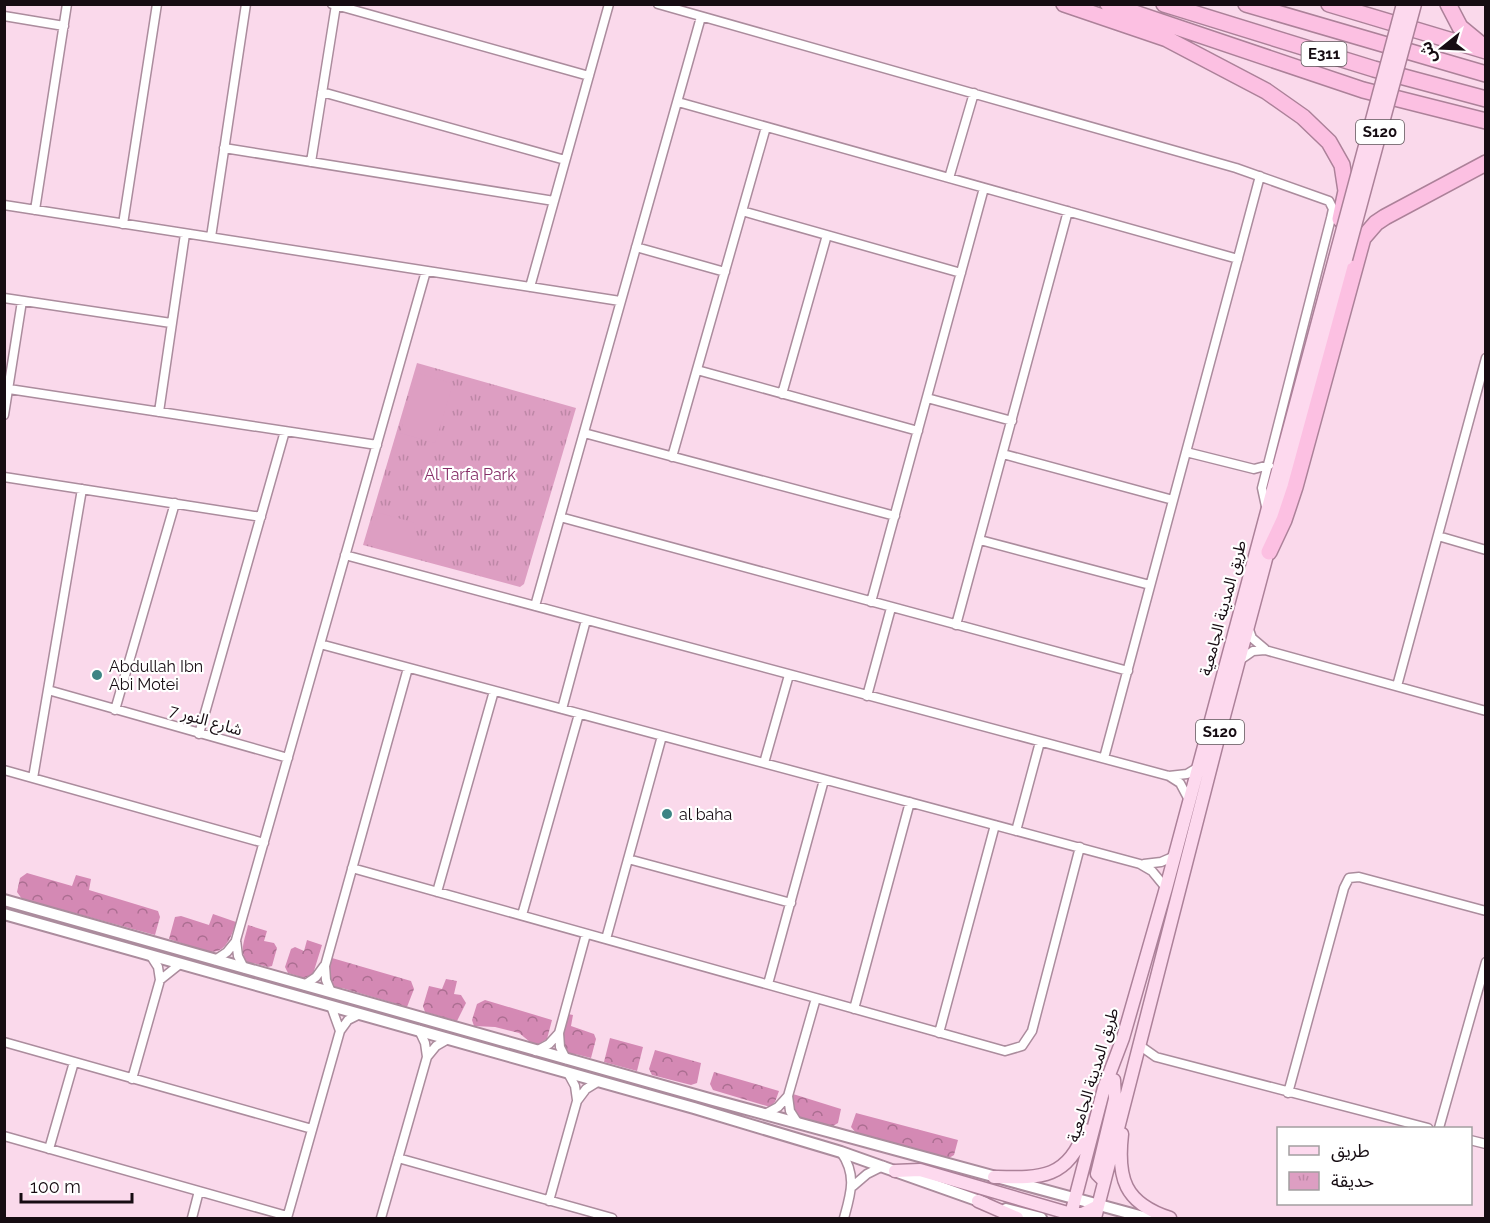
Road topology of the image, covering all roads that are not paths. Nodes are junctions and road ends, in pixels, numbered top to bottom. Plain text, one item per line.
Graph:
1 (67, 4) edge
2 (157, 4) edge
3 (246, 4) edge
4 (609, 4) edge
5 (658, 4) edge
6 (1064, 4) edge
7 (1108, 4) edge
8 (1164, 4) edge
9 (1246, 4) edge
10 (1329, 4) edge
11 (1403, 4) edge
12 (1415, 4) edge
13 (1448, 4) edge
14 (334, 5) edge
15 (4, 16) edge
16 (701, 17) junction
17 (64, 26) junction
18 (1485, 50) edge
19 (1485, 74) edge
20 (589, 76) junction
21 (322, 92) junction
22 (974, 93) junction
23 (1485, 99) edge
24 (678, 102) junction
25 (1485, 121) edge
26 (766, 127) junction
27 (224, 148) junction
28 (565, 160) junction
29 (311, 162) junction
30 (1485, 164) edge
31 (1260, 176) junction
32 (949, 178) junction
33 (984, 188) junction
34 (554, 201) junction
35 (4, 205) edge
36 (35, 210) junction
37 (742, 211) junction
38 (1068, 212) junction
39 (123, 224) junction
40 (185, 234) junction
41 (827, 235) junction
42 (211, 237) junction
43 (636, 247) junction
44 (1238, 259) junction
45 (1341, 259) junction
46 (426, 271) junction
47 (725, 272) junction
48 (961, 273) junction
49 (530, 287) junction
50 (4, 298) edge
51 (22, 301) junction
52 (620, 301) junction
53 (171, 323) junction
54 (1485, 357) edge
55 (697, 370) junction
56 (9, 389) junction
57 (782, 394) junction
58 (927, 398) junction
59 (159, 412) junction
60 (4, 415) edge
61 (1012, 421) junction
62 (918, 430) junction
63 (285, 431) junction
64 (584, 433) junction
65 (377, 445) junction
66 (1186, 452) junction
67 (1003, 454) junction
68 (672, 457) junction
69 (1269, 465) junction
70 (1254, 469) junction
71 (4, 477) edge
72 (1264, 482) junction
73 (82, 489) junction
74 (1173, 500) junction
75 (174, 503) junction
76 (1267, 511) junction
77 (895, 516) junction
78 (261, 517) junction
79 (560, 517) junction
80 (1438, 536) junction
81 (980, 540) junction
82 (1485, 550) edge
83 (1269, 552) junction
84 (345, 555) junction
85 (1150, 585) junction
86 (871, 602) junction
87 (535, 606) junction
88 (891, 608) junction
89 (586, 620) junction
90 (956, 625) junction
91 (1248, 626) junction
92 (320, 644) junction
93 (1265, 650) junction
94 (1239, 661) junction
95 (408, 668) junction
96 (1128, 671) junction
97 (789, 675) junction
98 (1398, 686) junction
99 (48, 690) junction
100 (494, 691) junction
101 (867, 696) junction
102 (562, 709) junction
103 (116, 710) junction
104 (1485, 711) edge
105 (579, 714) junction
106 (199, 734) junction
107 (662, 736) junction
108 (1040, 742) junction
109 (288, 758) junction
110 (1104, 758) junction
111 (764, 764) junction
112 (1197, 768) junction
113 (4, 770) edge
114 (1169, 776) junction
115 (33, 778) junction
116 (824, 780) junction
117 (1189, 800) junction
118 (910, 802) junction
119 (995, 825) junction
120 (1016, 831) junction
121 (264, 843) junction
122 (1080, 848) junction
123 (1175, 856) junction
124 (628, 859) junction
125 (1140, 864) junction
126 (352, 868) junction
127 (1166, 888) junction
128 (437, 892) junction
129 (4, 900) edge
130 (791, 903) junction
131 (1485, 910) edge
132 (4, 914) edge
133 (522, 915) junction
134 (586, 933) junction
135 (606, 939) junction
136 (237, 940) junction
137 (157, 944) junction
138 (118, 947) junction
139 (151, 956) junction
140 (215, 960) junction
141 (1485, 962) edge
142 (180, 964) junction
143 (325, 966) junction
144 (244, 968) junction
145 (160, 980) junction
146 (304, 984) junction
147 (768, 984) junction
148 (331, 992) junction
149 (816, 998) junction
150 (331, 1006) junction
151 (854, 1008) junction
152 (360, 1014) junction
153 (418, 1030) junction
154 (340, 1031) junction
155 (559, 1033) junction
156 (939, 1033) junction
157 (448, 1039) junction
158 (4, 1042) edge
159 (1139, 1045) junction
160 (536, 1051) junction
161 (427, 1057) junction
162 (1156, 1057) junction
163 (566, 1059) junction
164 (1135, 1061) junction
165 (74, 1062) junction
166 (568, 1073) junction
167 (132, 1079) junction
168 (604, 1082) junction
169 (1109, 1084) junction
170 (662, 1085) junction
171 (1288, 1093) junction
172 (788, 1096) junction
173 (577, 1101) junction
174 (1121, 1112) junction
175 (765, 1114) junction
176 (797, 1122) junction
177 (1424, 1127) edge
178 (1438, 1127) edge
179 (312, 1130) junction
180 (4, 1136) edge
181 (49, 1149) junction
182 (841, 1152) junction
183 (399, 1158) junction
184 (883, 1166) junction
185 (895, 1171) junction
186 (994, 1177) junction
187 (1104, 1179) junction
188 (853, 1186) junction
189 (199, 1191) junction
190 (549, 1201) junction
191 (978, 1201) junction
192 (1083, 1214) edge
193 (287, 1217) edge
194 (192, 1218) edge
195 (381, 1218) edge
196 (612, 1218) edge
197 (844, 1218) edge
198 (1017, 1218) edge
199 (1041, 1218) edge
200 (1147, 1218) edge
201 (1170, 1218) edge

1 - 17 street
2 - 39 street
3 - 27 street
4 - 20 street
5 - 16 street
6 - 45 highway
7 - 25 highway
8 - 23 highway, E311
9 - 19 highway, E311
10 - 18 highway
11 - 45 main road, طريق المدينة الجامعية / S120, bridge
12 - 45 main road, طريق المدينة الجامعية / S120, bridge
13 - 18 highway
14 - 20 street
14 - 21 street
15 - 17 street
16 - 22 street
16 - 24 street
17 - 36 street
20 - 28 street
21 - 28 street
21 - 29 street
22 - 31 street
22 - 32 street
24 - 26 street
24 - 43 street
26 - 32 street
26 - 37 street
27 - 29 street
27 - 42 street
28 - 34 street
29 - 34 street
30 - 83 highway
31 - 44 street
31 - 69 street
32 - 33 street
33 - 38 street
33 - 48 street
34 - 49 street
35 - 36 street
36 - 39 street
37 - 41 street
37 - 47 street
38 - 44 street
38 - 61 street
39 - 40 street
40 - 42 street
40 - 53 street
41 - 48 street
41 - 57 street
42 - 46 street
43 - 47 street
43 - 52 street
44 - 66 street
45 - 76 main road, طريق المدينة الجامعية / S120
45 - 83 main road, طريق المدينة الجامعية / S120
46 - 49 street
46 - 65 street
47 - 55 street
48 - 58 street
49 - 52 street
50 - 51 street
51 - 53 street
51 - 56 street
52 - 64 street
53 - 59 street
54 - 80 street
55 - 57 street
55 - 68 street
56 - 59 street
56 - 60 street
57 - 62 street
58 - 61 street
58 - 62 street
59 - 63 street
61 - 67 street
62 - 77 street
63 - 65 street
63 - 78 street
64 - 68 street
64 - 79 street
65 - 84 street
66 - 70 street
66 - 74 street
67 - 74 street
67 - 81 street
68 - 77 street
69 - 70 street
69 - 72 street
70 - 72 street
71 - 73 street
72 - 76 street
73 - 75 street
73 - 99 street
74 - 85 street
75 - 78 street
75 - 103 street
76 - 112 main road, طريق المدينة الجامعية / S120
77 - 86 street
78 - 106 street
79 - 86 street
79 - 87 street
80 - 82 street
80 - 98 street
81 - 85 street
81 - 90 street
83 - 91 main road, طريق المدينة الجامعية / S120
84 - 87 street
84 - 92 street
85 - 96 street
86 - 88 street
87 - 89 street
88 - 90 street
88 - 101 street
89 - 97 street
89 - 102 street
90 - 96 street
91 - 93 street
91 - 94 main road, طريق المدينة الجامعية / S120
92 - 95 street
92 - 109 street
93 - 94 street
93 - 98 street
94 - 159 main road, طريق المدينة الجامعية / S120
95 - 100 street
95 - 126 street
96 - 110 street
97 - 101 street
97 - 111 street
98 - 104 street
99 - 103 street, شارع النور 7
99 - 115 street
100 - 102 street
100 - 128 street
101 - 108 street
102 - 105 street
103 - 106 street, شارع النور 7
105 - 107 street
105 - 133 street
106 - 109 street, شارع النور 7
107 - 111 street
107 - 124 street
108 - 110 street
108 - 120 street
109 - 121 street
110 - 114 street
111 - 116 street
112 - 114 street
112 - 117 main road, طريق المدينة الجامعية / S120
113 - 115 street
114 - 117 street
115 - 121 street
116 - 118 street
116 - 130 street
117 - 123 main road, طريق المدينة الجامعية / S120
118 - 119 street
118 - 151 street
119 - 120 street
119 - 156 street
120 - 122 street
121 - 136 street
122 - 125 street
122 - 156 street
123 - 125 street
123 - 127 main road, طريق المدينة الجامعية / S120
124 - 130 street
124 - 135 street
125 - 127 street
126 - 128 street
126 - 143 street
127 - 169 main road, طريق المدينة الجامعية / S120
128 - 133 street
129 - 137 main road
130 - 147 street
131 - 171 street
132 - 138 main road
133 - 134 street
134 - 135 street
134 - 155 street
135 - 147 street
136 - 140 street
136 - 144 street
137 - 138 main road
137 - 140 main road
138 - 139 main road
139 - 142 main road
139 - 145 street
140 - 144 main road
141 - 178 street
142 - 145 street
142 - 150 main road
143 - 146 street
143 - 148 street
144 - 146 main road
145 - 167 street
146 - 148 main road
147 - 149 street
148 - 160 main road
149 - 151 street
149 - 172 street
150 - 152 main road
150 - 154 street
151 - 156 street
152 - 153 main road
152 - 154 street
153 - 157 main road
153 - 161 street
154 - 179 street
155 - 160 street
155 - 163 street
157 - 161 street
157 - 166 main road
158 - 165 street
159 - 162 street
159 - 164 main road, طريق المدينة الجامعية / S120
160 - 163 main road
161 - 183 street
162 - 164 street
162 - 171 street
163 - 170 main road
164 - 174 main road, طريق المدينة الجامعية / S120
165 - 167 street
165 - 181 street
166 - 168 main road
166 - 173 street
167 - 179 street
168 - 170 main road
168 - 173 street
168 - 182 main road
169 - 186 main road
169 - 187 main road
169 - 192 main road, طريق المدينة الجامعية / S120
170 - 175 main road
171 - 177 street
172 - 175 street
172 - 176 street
173 - 190 street
174 - 187 main road, طريق المدينة الجامعية / S120
174 - 201 main road
175 - 176 main road
176 - 186 main road
179 - 193 street
180 - 181 street
181 - 189 street
182 - 184 main road
182 - 188 street
183 - 190 street
183 - 195 street
184 - 185 main road
184 - 188 street
185 - 191 main road
185 - 192 main road
186 - 192 main road
187 - 192 main road, طريق المدينة الجامعية / S120
188 - 197 street
189 - 193 street
189 - 194 street
190 - 196 street
191 - 198 main road
191 - 199 main road
192 - 200 main road

